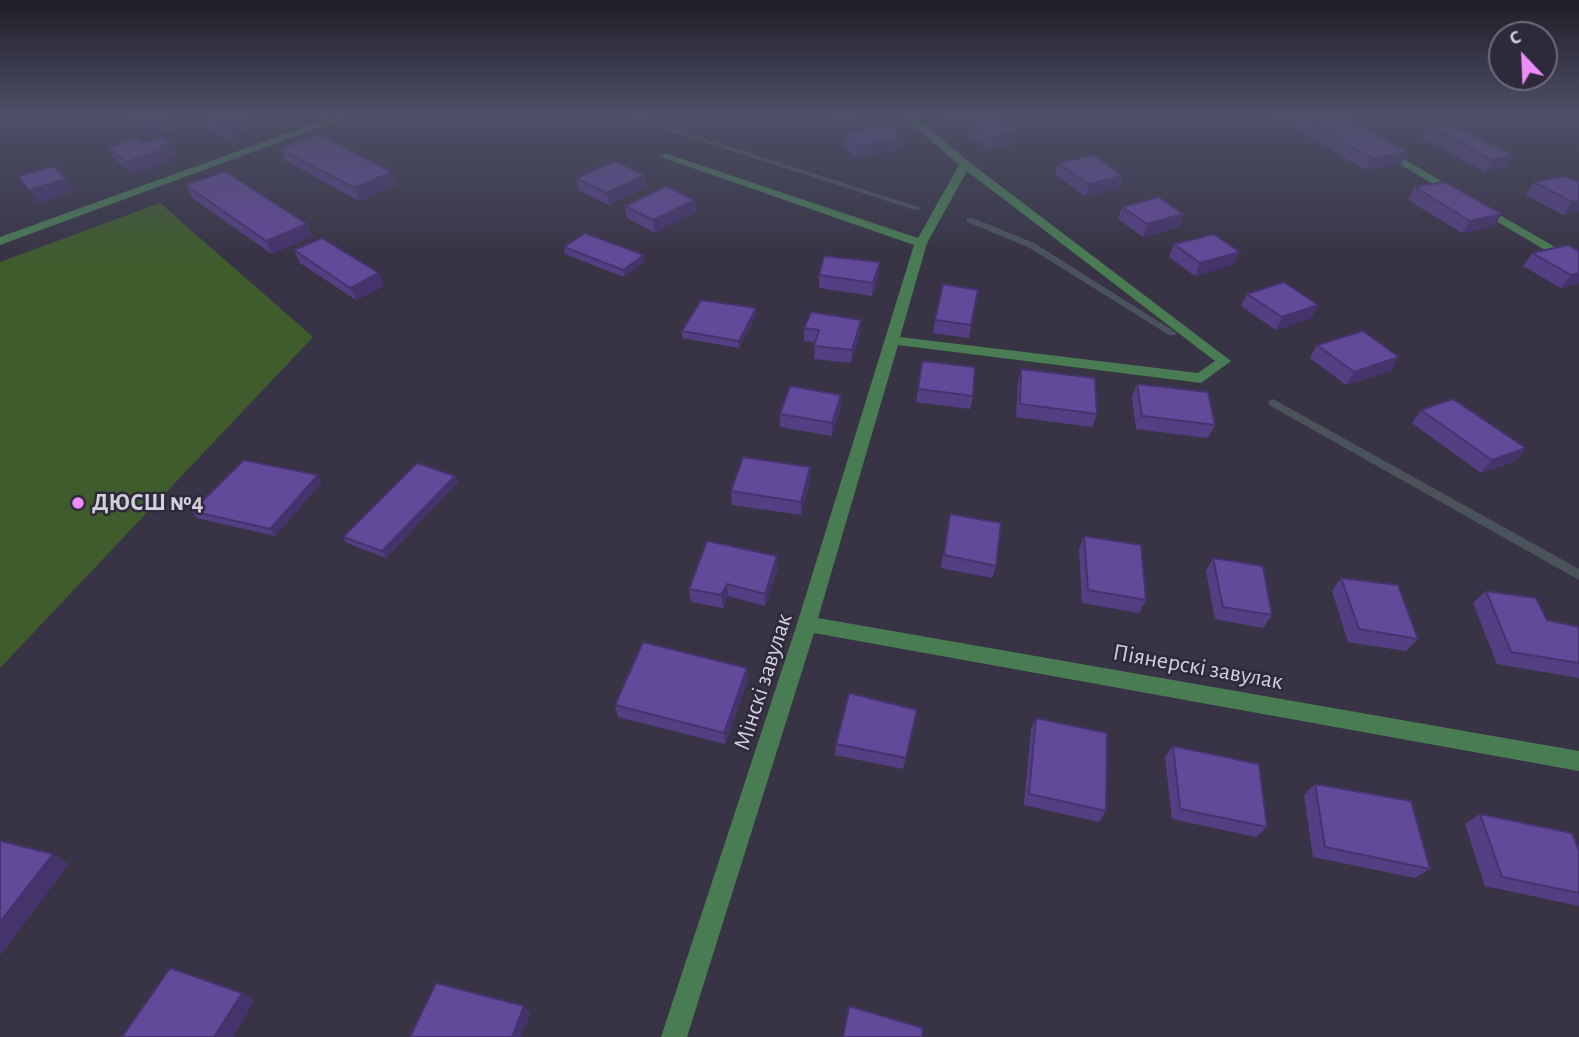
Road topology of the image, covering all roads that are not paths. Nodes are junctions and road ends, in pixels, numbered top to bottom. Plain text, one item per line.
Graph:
1 (217, 162) edge
2 (682, 162) edge
3 (1404, 162) edge
4 (965, 164) joint
5 (0, 241) edge
6 (921, 243) junction
7 (1579, 266) edge
8 (893, 340) junction
9 (807, 624) junction
10 (1579, 761) edge
11 (674, 1037) edge

1 - 5 street
2 - 6 street
3 - 7 street
4 - 6 street, Мінскі завулак
4 - 8 street
6 - 8 street, Мінскі завулак
8 - 9 street, Мінскі завулак
9 - 10 street, Піянерскі завулак
9 - 11 street, Мінскі завулак

